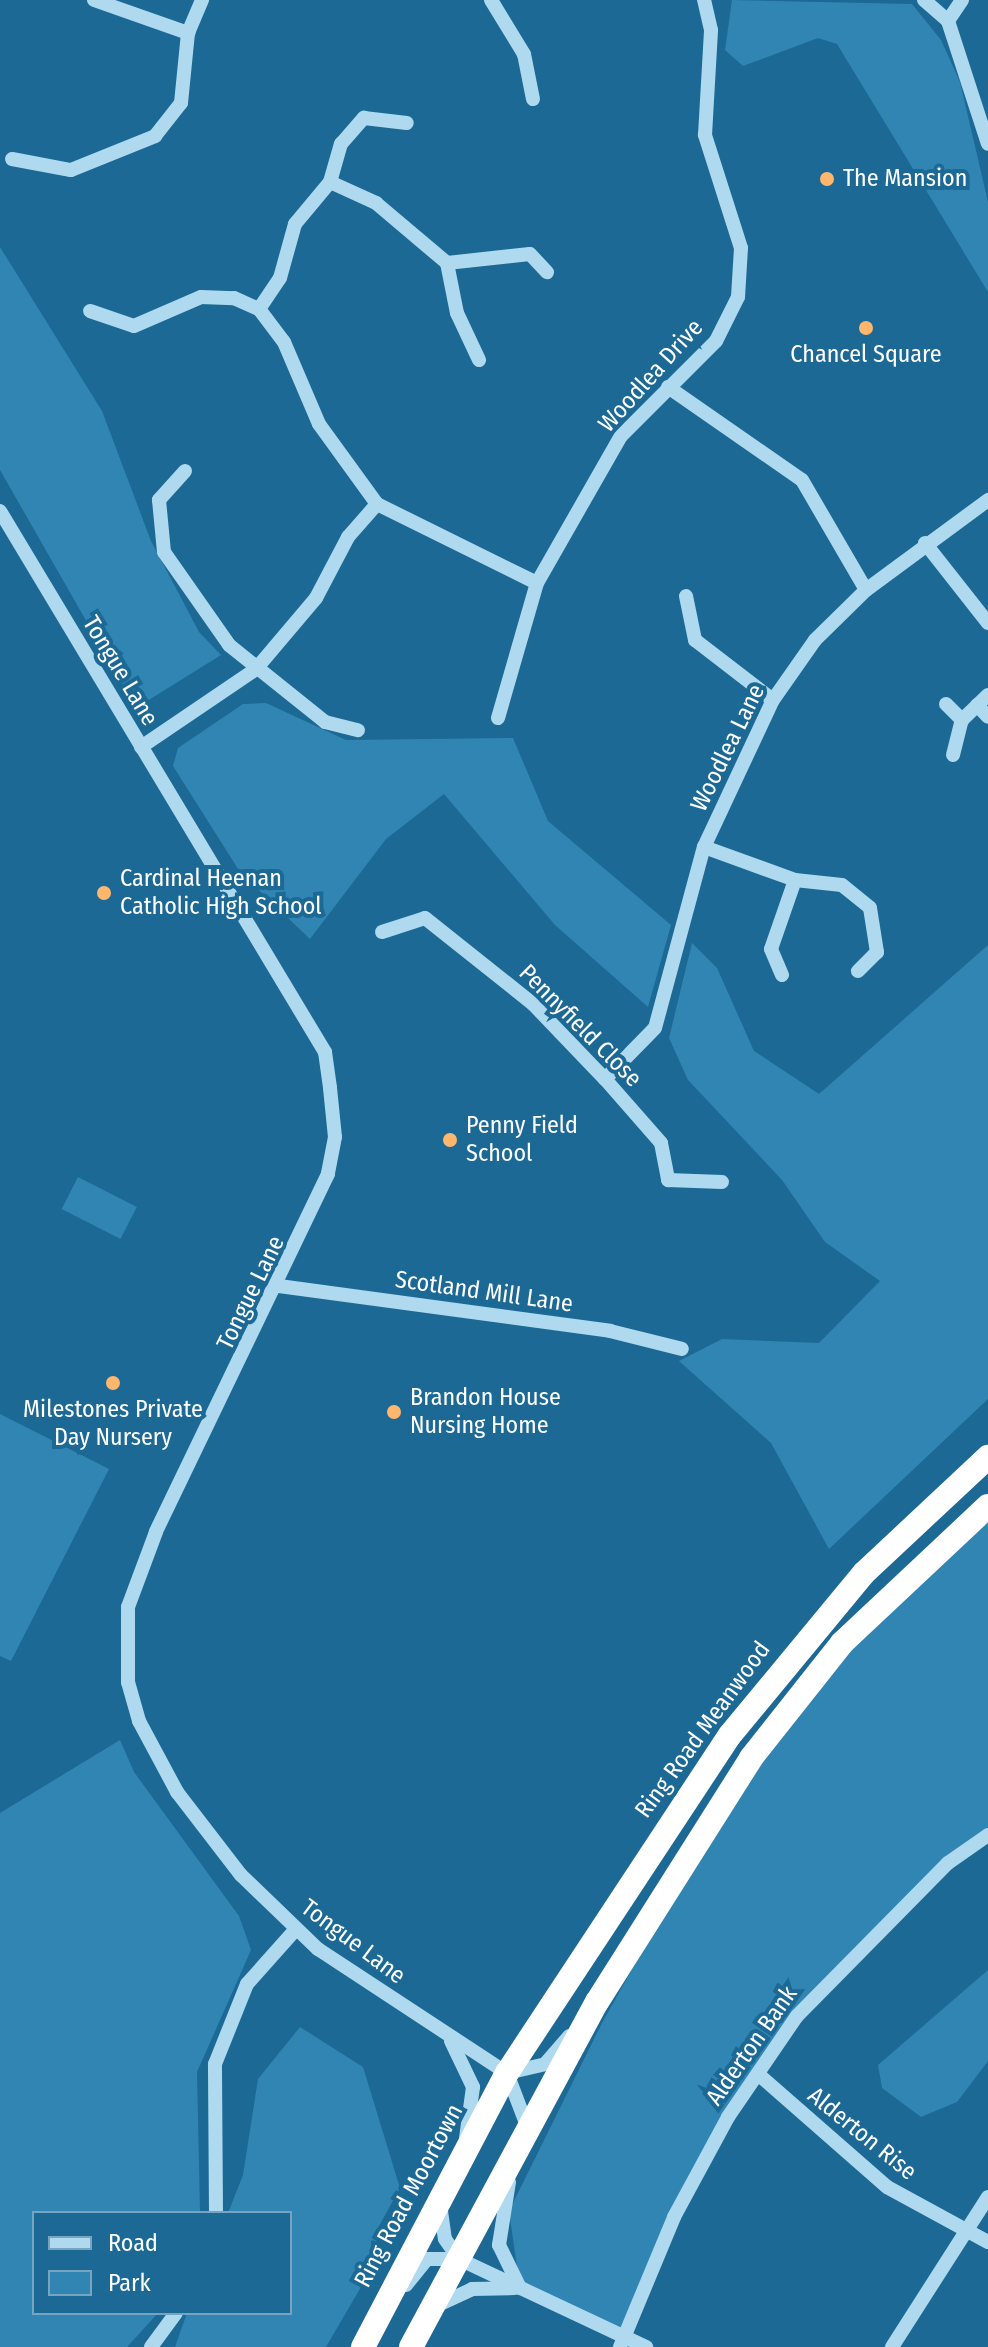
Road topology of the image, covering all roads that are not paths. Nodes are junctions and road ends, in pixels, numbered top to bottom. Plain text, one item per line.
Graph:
1 (94, 0) edge
2 (202, 0) edge
3 (491, 0) edge
4 (704, 0) edge
5 (924, 0) edge
6 (962, 0) edge
7 (948, 21) junction
8 (188, 33) junction
9 (533, 99) dead end
10 (407, 123) dead end
11 (988, 144) edge
12 (12, 159) dead end
13 (330, 182) junction
14 (447, 263) junction
15 (547, 272) dead end
16 (259, 309) junction
17 (90, 311) dead end
18 (479, 360) dead end
19 (668, 387) junction
20 (185, 471) dead end
21 (988, 500) edge
22 (377, 504) junction
23 (0, 511) edge
24 (925, 543) junction
25 (537, 583) junction
26 (866, 590) junction
27 (686, 596) dead end
28 (988, 623) edge
29 (256, 669) junction
30 (773, 700) junction
31 (983, 700) edge
32 (946, 704) dead end
33 (988, 717) edge
34 (498, 718) dead end
35 (962, 720) junction
36 (358, 730) dead end
37 (141, 747) junction
38 (953, 755) dead end
39 (704, 847) junction
40 (795, 880) junction
41 (382, 932) dead end
42 (858, 971) dead end
43 (782, 975) dead end
44 (605, 1079) junction
45 (722, 1182) dead end
46 (279, 1286) junction
47 (682, 1349) dead end
48 (988, 1457) edge
49 (988, 1506) edge
50 (988, 1835) edge
51 (296, 1929) junction
52 (597, 2002) junction
53 (444, 2032) junction
54 (507, 2073) junction
55 (758, 2074) junction
56 (527, 2140) junction
57 (465, 2146) junction
58 (515, 2162) junction
59 (439, 2194) junction
60 (988, 2197) edge
61 (216, 2211) edge
62 (965, 2231) junction
63 (988, 2242) edge
64 (459, 2259) junction
65 (520, 2288) junction
66 (432, 2308) junction
67 (175, 2315) edge
68 (368, 2338) edge
69 (621, 2341) edge
70 (151, 2347) edge
71 (411, 2347) edge
72 (646, 2347) edge
73 (892, 2347) edge

1 - 8 street
2 - 8 street
3 - 9 street
4 - 19 street, Woodlea Drive
5 - 7 street
6 - 7 street
7 - 11 street
8 - 12 street
10 - 13 street
13 - 14 street
13 - 16 street
14 - 15 street
14 - 18 street
16 - 17 street
16 - 22 street
19 - 25 street, Woodlea Drive
19 - 26 street
20 - 29 street
21 - 24 street, Woodlea Lane
22 - 25 street
22 - 29 street
23 - 37 street, Tongue Lane
24 - 26 street, Woodlea Lane
24 - 28 street
25 - 34 street, Woodlea Drive
26 - 30 street, Woodlea Lane
27 - 30 street
29 - 36 street
29 - 37 street
30 - 39 street, Woodlea Lane
31 - 33 street
31 - 35 street
32 - 35 street
35 - 38 street
37 - 46 street, Tongue Lane
39 - 40 street
39 - 44 street, Woodlea Lane
40 - 42 street
40 - 43 street
41 - 44 street, Pennyfield Close
44 - 45 street, Pennyfield Close
46 - 47 street, Scotland Mill Lane
46 - 51 street, Tongue Lane
48 - 54 highway, Ring Road Meanwood
49 - 52 highway
50 - 55 street, Alderton Bank
51 - 53 street, Tongue Lane
51 - 61 street
52 - 54 street
52 - 56 highway
53 - 54 street, Tongue Lane
53 - 57 street, Tongue Lane
54 - 56 street
54 - 57 highway, Ring Road Moortown
55 - 62 street, Alderton Rise
55 - 69 street, Alderton Bank
56 - 58 highway
57 - 59 highway, Ring Road Moortown
58 - 64 highway
58 - 65 street
59 - 64 street
59 - 68 highway, Ring Road Moortown
60 - 62 street
62 - 63 street, Alderton Rise
62 - 73 street
64 - 65 street
64 - 66 highway
64 - 68 street
65 - 66 street
65 - 69 street
66 - 71 highway
67 - 70 street
69 - 72 street

